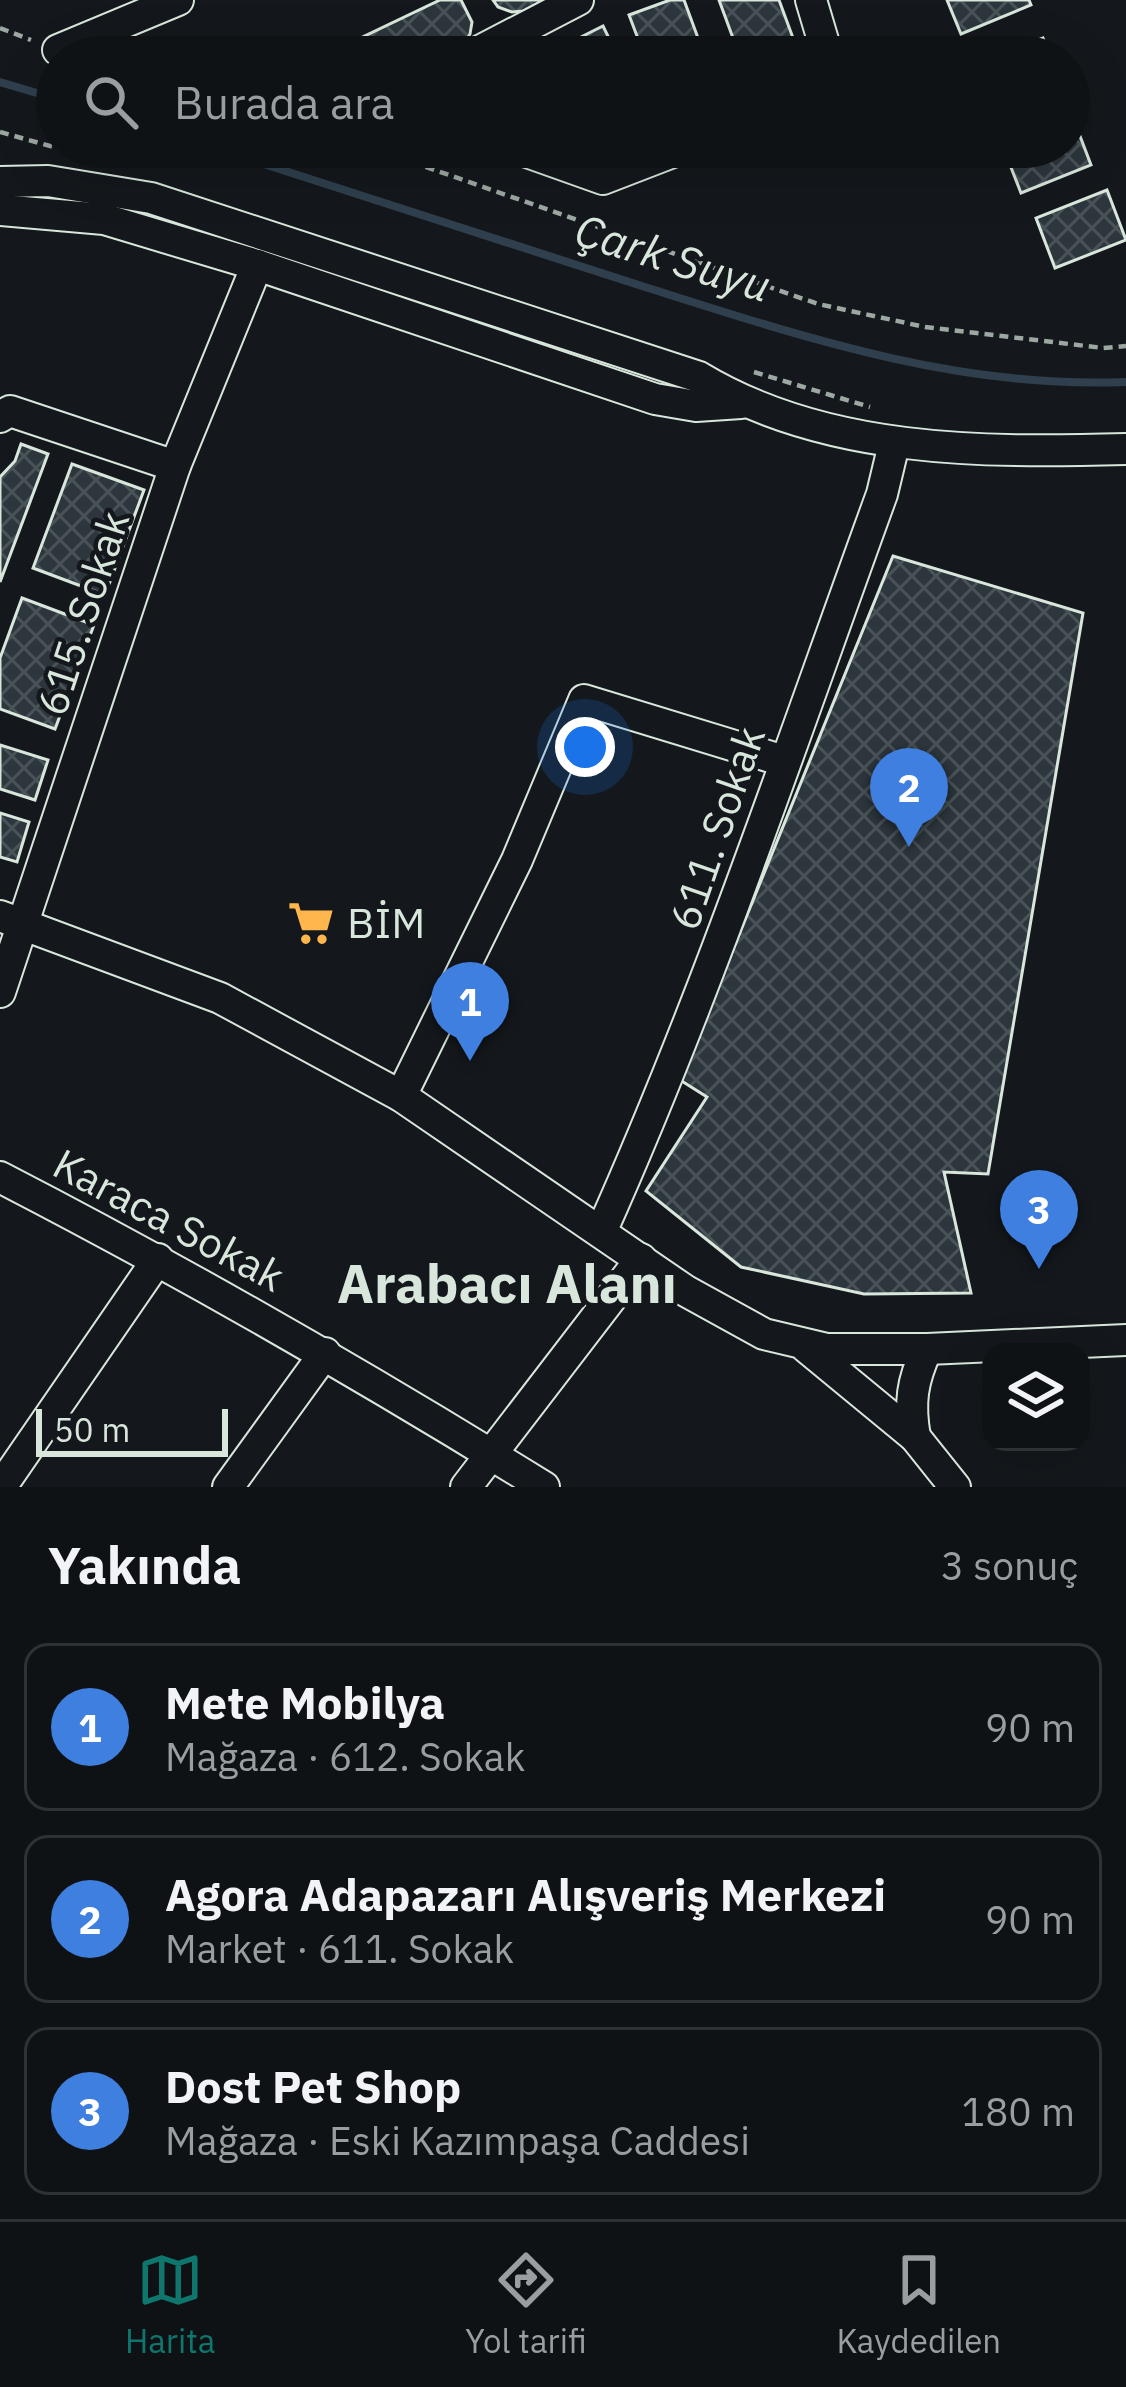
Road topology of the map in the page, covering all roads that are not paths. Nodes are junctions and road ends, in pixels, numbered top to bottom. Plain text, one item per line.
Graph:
1 (178, 0) edge
2 (578, 0) edge
3 (811, 0) edge
4 (92, 36) edge
5 (509, 36) edge
6 (822, 36) edge
7 (572, 168) edge
8 (632, 168) edge
9 (0, 182) edge
10 (0, 210) edge
11 (257, 265) junction
12 (741, 403) junction
13 (0, 417) edge
14 (894, 444) junction
15 (1126, 449) edge
16 (175, 466) junction
17 (784, 761) junction
18 (12, 920) edge
19 (0, 992) edge
20 (401, 1096) junction
21 (0, 1177) edge
22 (601, 1232) junction
23 (158, 1259) junction
24 (641, 1259) junction
25 (1126, 1340) edge
26 (802, 1344) junction
27 (927, 1349) junction
28 (326, 1353) junction
29 (915, 1437) junction
30 (494, 1456) junction
31 (1, 1487) edge
32 (228, 1487) edge
33 (466, 1487) edge
34 (544, 1487) edge
35 (955, 1487) edge

1 - 4 street
2 - 5 street
3 - 6 street
7 - 8 street
9 - 12 street
10 - 11 street
11 - 12 street
11 - 16 street, 615. Sokak
12 - 14 street
13 - 16 street
14 - 15 street
14 - 17 street, 611. Sokak
16 - 18 street, 615. Sokak
17 - 20 street
17 - 22 street, 611. Sokak
18 - 19 street, 615. Sokak
18 - 20 street
20 - 22 street
21 - 23 street, Karaca Sokak
22 - 24 street
23 - 28 street, Karaca Sokak
23 - 31 street
24 - 26 street
24 - 30 street
25 - 27 street
26 - 27 street
26 - 29 street
27 - 29 street
28 - 30 street, Karaca Sokak
28 - 32 street
29 - 35 street
30 - 33 street
30 - 34 street, Karaca Sokak

